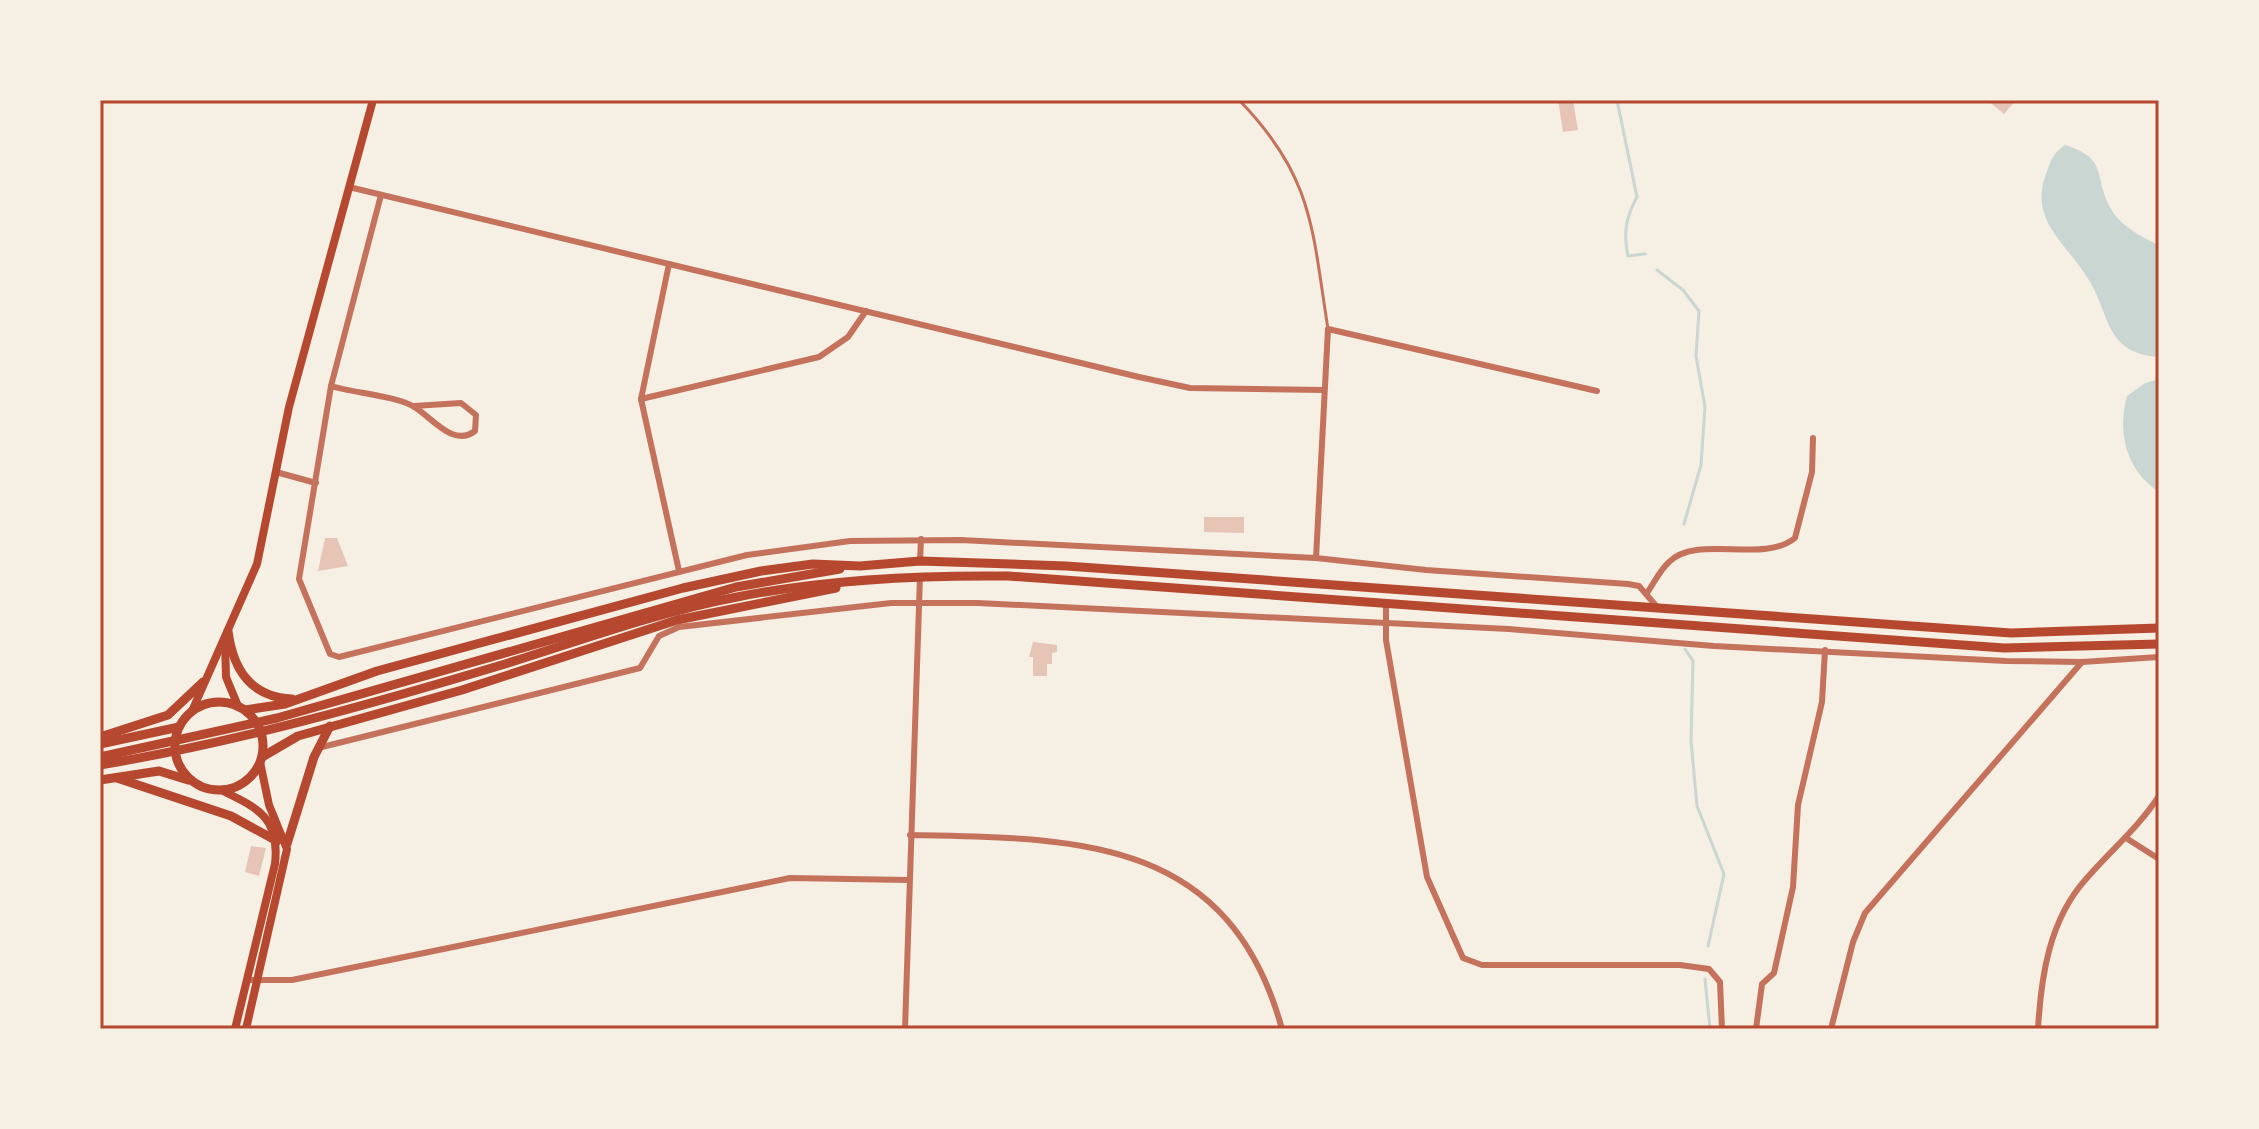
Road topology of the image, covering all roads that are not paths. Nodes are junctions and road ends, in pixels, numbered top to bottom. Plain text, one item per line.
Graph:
1 (373, 100) edge
2 (1239, 100) edge
3 (349, 187) junction
4 (381, 195) junction
5 (669, 264) junction
6 (866, 311) junction
7 (1328, 329) junction
8 (331, 386) junction
9 (1324, 390) junction
10 (1597, 391) dead end
11 (641, 399) junction
12 (414, 406) junction
13 (1813, 438) dead end
14 (276, 472) junction
15 (316, 483) junction
16 (921, 539) junction
17 (1316, 558) junction
18 (920, 561) junction
19 (860, 566) junction
20 (679, 571) junction
21 (920, 576) junction
22 (862, 580) junction
23 (1647, 593) junction
24 (921, 603) junction
25 (1386, 603) junction
26 (1659, 610) junction
27 (1385, 622) junction
28 (2159, 628) edge
29 (226, 635) junction
30 (2159, 644) edge
31 (1825, 650) junction
32 (2159, 657) edge
33 (2082, 662) junction
34 (203, 682) junction
35 (304, 697) junction
36 (242, 708) junction
37 (192, 711) junction
38 (278, 722) junction
39 (330, 726) junction
40 (179, 727) junction
41 (100, 737) edge
42 (100, 744) edge
43 (318, 748) junction
44 (146, 754) junction
45 (100, 757) edge
46 (261, 759) junction
47 (100, 765) edge
48 (117, 778) junction
49 (100, 780) edge
50 (191, 781) junction
51 (223, 791) junction
52 (2159, 796) edge
53 (910, 835) junction
54 (2126, 838) junction
55 (277, 841) junction
56 (287, 847) junction
57 (2159, 859) edge
58 (908, 880) junction
59 (247, 980) junction
60 (257, 982) junction
61 (235, 1029) edge
62 (246, 1029) edge
63 (905, 1029) edge
64 (1282, 1029) edge
65 (1722, 1029) edge
66 (1756, 1029) edge
67 (1831, 1029) edge
68 (2038, 1029) edge

1 - 3 main road
2 - 7 lane
3 - 4 street
3 - 14 main road
4 - 5 street
4 - 8 street
5 - 6 street
5 - 11 street
6 - 9 street
6 - 11 street
7 - 9 street
7 - 10 street
8 - 12 street
8 - 15 street
9 - 17 street
11 - 20 street
12 - 12 street
13 - 23 street
14 - 15 street
14 - 29 main road
15 - 20 street
16 - 17 street
16 - 18 street
16 - 20 street
17 - 23 street
18 - 19 main road
18 - 26 main road
19 - 35 main road
19 - 38 main road
21 - 22 main road
21 - 24 street
21 - 25 main road
22 - 38 main road
22 - 39 main road
23 - 26 street
24 - 27 street
24 - 43 street
24 - 53 street
25 - 27 street
25 - 30 main road
26 - 28 main road
27 - 31 street
27 - 65 street
29 - 34 main road
29 - 35 main road
29 - 36 main road
31 - 33 street
31 - 66 street
32 - 33 street
33 - 67 street
34 - 37 main road
34 - 41 main road
35 - 36 main road
36 - 37 main road
36 - 46 main road
37 - 40 main road
38 - 44 main road
39 - 43 main road
39 - 46 main road
40 - 42 main road
40 - 50 main road
43 - 56 main road
44 - 45 main road
44 - 47 main road
46 - 51 main road
46 - 56 main road
48 - 49 main road
48 - 50 main road
48 - 55 main road
50 - 51 main road
51 - 55 main road
52 - 54 street
53 - 58 street
53 - 64 street
54 - 57 street
54 - 68 street
55 - 59 main road
56 - 60 main road
58 - 60 street
58 - 63 street
59 - 60 street
59 - 61 main road
60 - 62 main road

